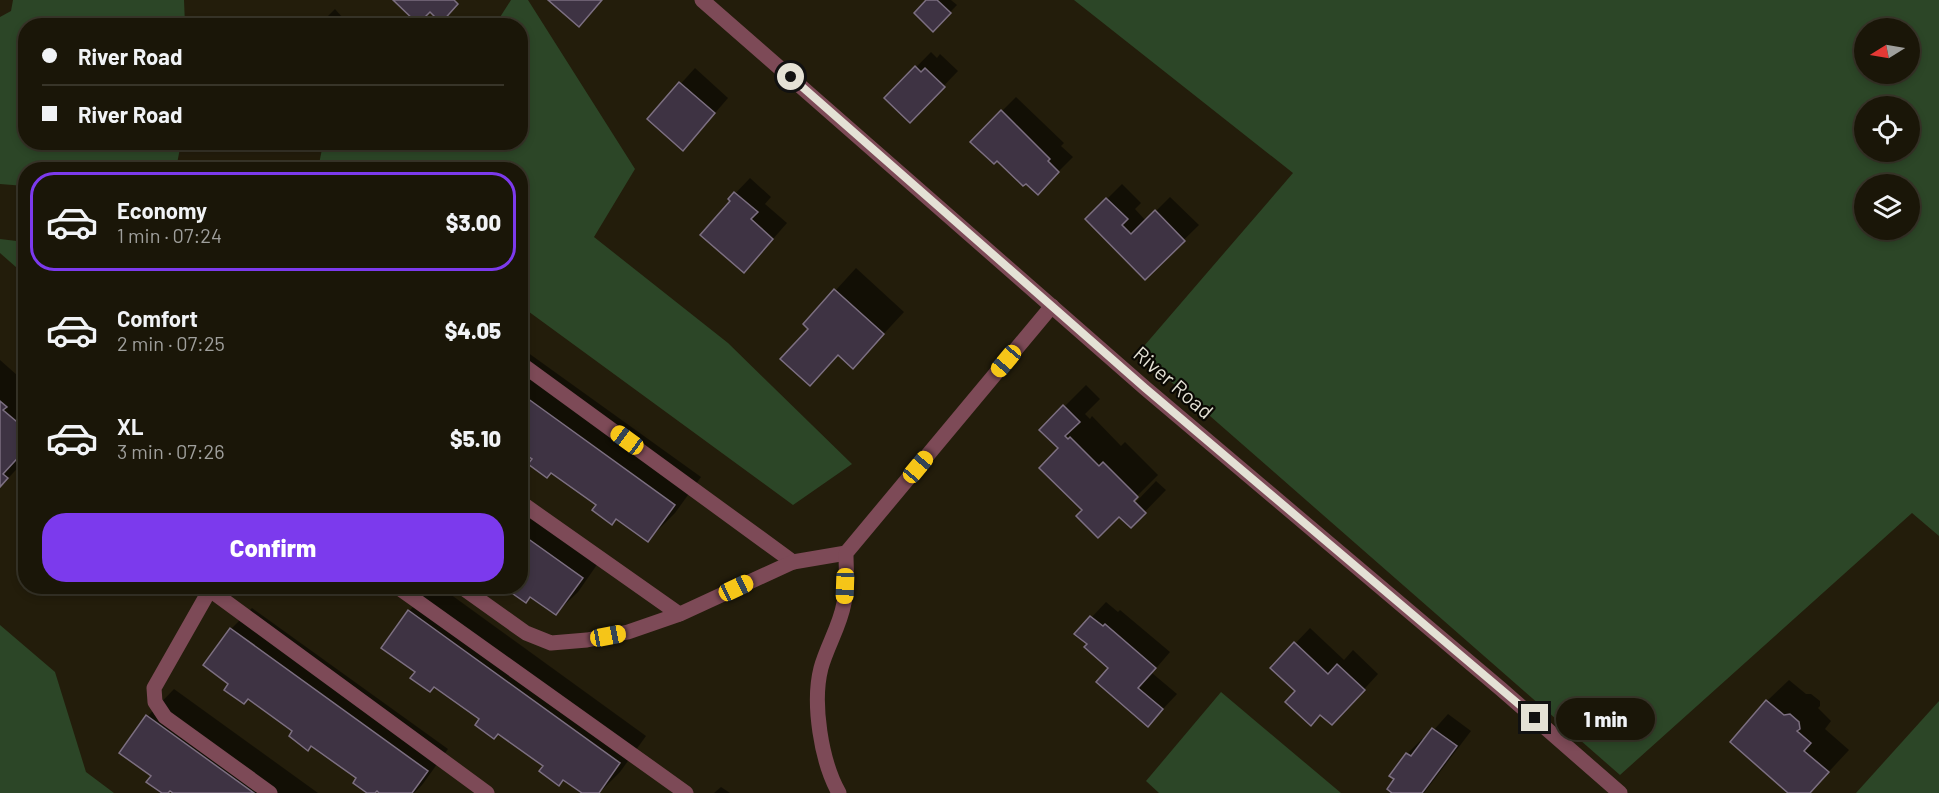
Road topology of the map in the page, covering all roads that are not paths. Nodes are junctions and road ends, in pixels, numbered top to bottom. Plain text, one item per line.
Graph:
1 (702, 0) edge
2 (1052, 306) junction
3 (528, 369) edge
4 (528, 508) edge
5 (846, 553) junction
6 (793, 562) junction
7 (208, 594) edge
8 (219, 594) edge
9 (407, 594) edge
10 (471, 594) edge
11 (679, 614) junction
12 (270, 793) edge
13 (486, 793) edge
14 (686, 793) edge
15 (838, 793) edge
16 (1620, 793) edge

1 - 2 street, River Road
2 - 5 street
2 - 16 street, River Road
3 - 6 street
4 - 11 street
5 - 6 street
5 - 15 street
6 - 11 street
7 - 12 street
8 - 13 street
9 - 14 street
10 - 11 street

